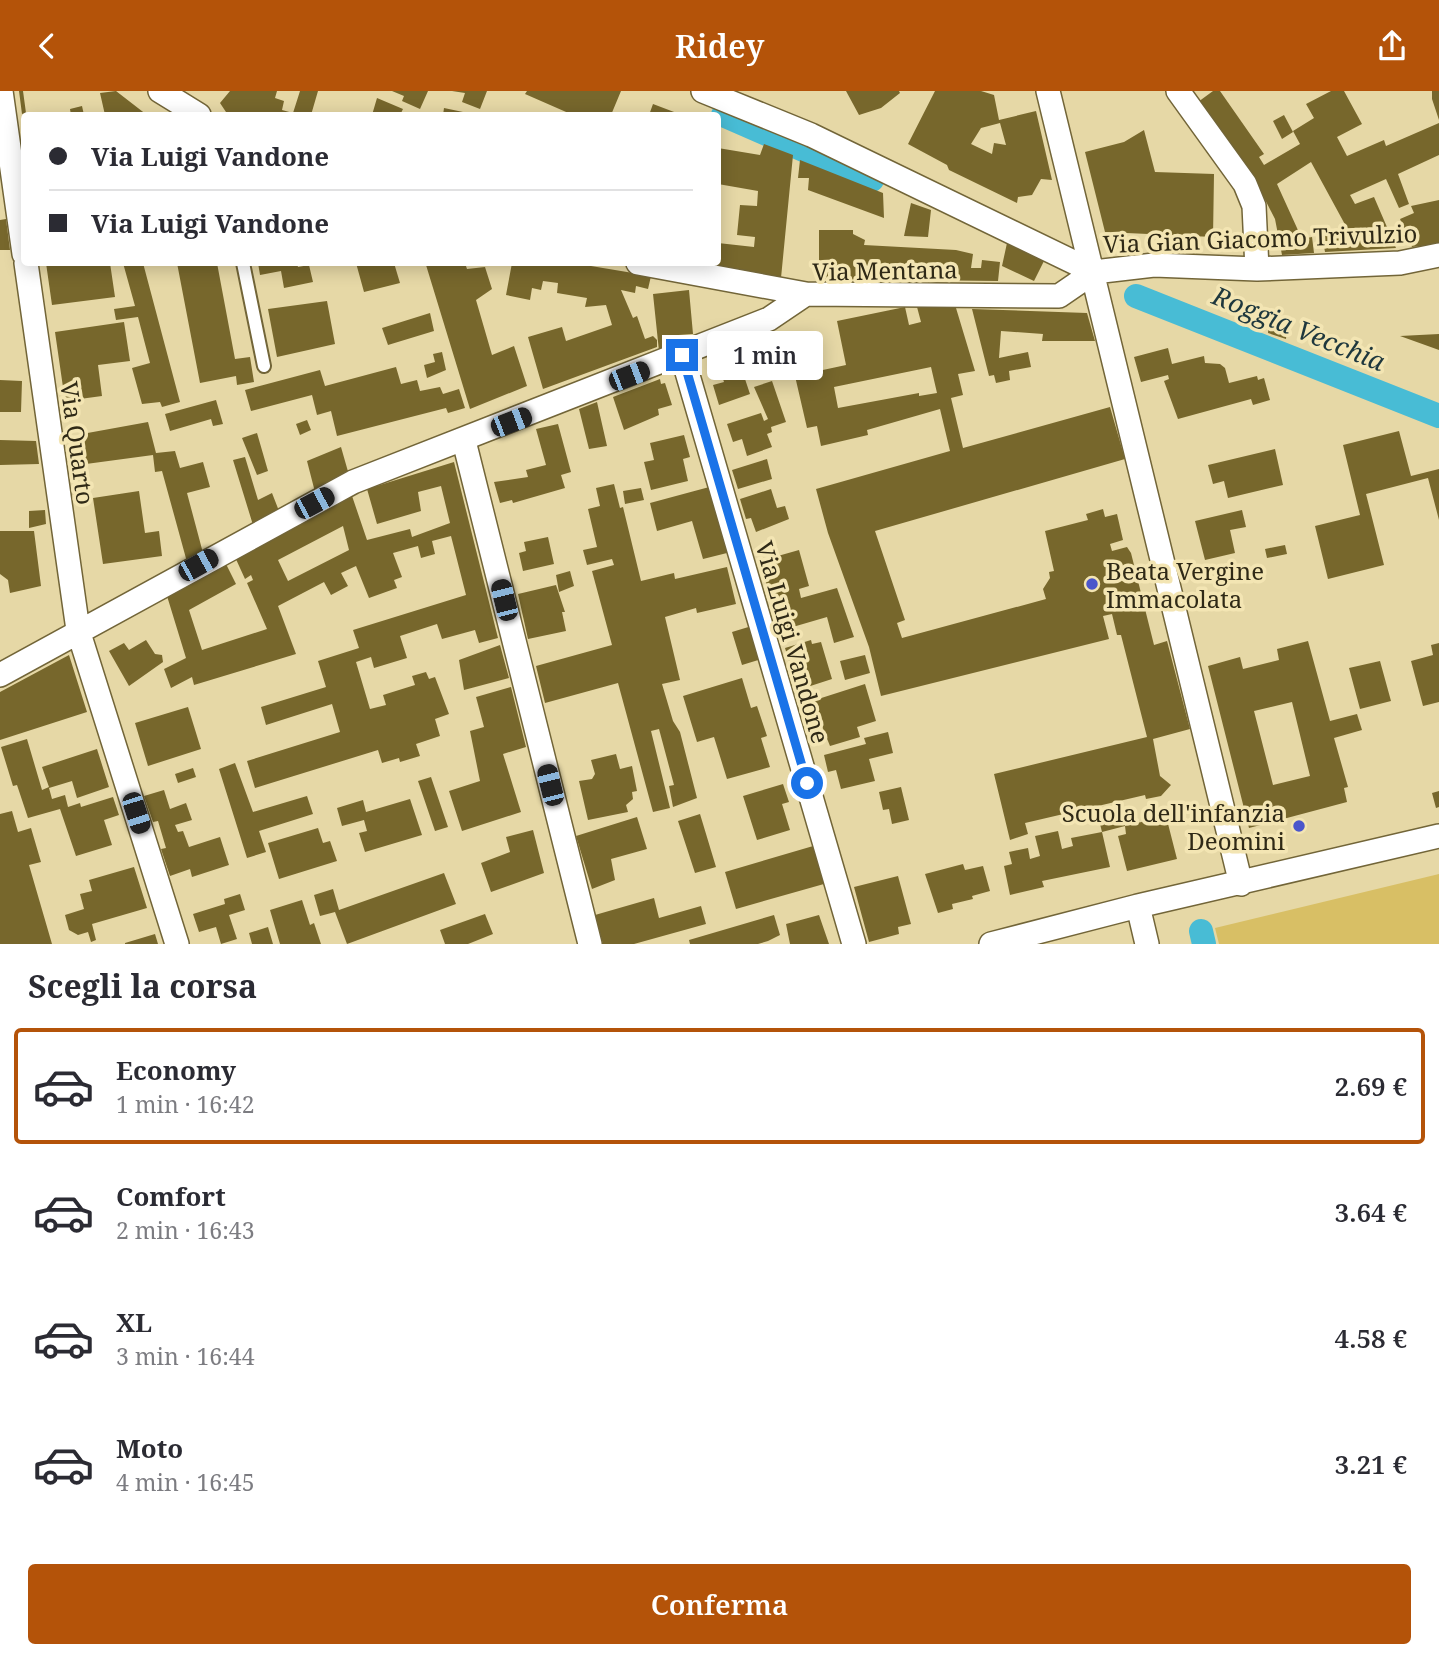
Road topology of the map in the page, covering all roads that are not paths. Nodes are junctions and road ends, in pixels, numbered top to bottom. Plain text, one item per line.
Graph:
1 (1, 91) edge
2 (160, 91) edge
3 (703, 91) edge
4 (1048, 91) edge
5 (1178, 91) edge
6 (193, 112) edge
7 (21, 233) edge
8 (1439, 255) edge
9 (26, 266) edge
10 (244, 266) edge
11 (654, 266) edge
12 (1257, 269) junction
13 (1094, 272) junction
14 (806, 294) junction
15 (682, 355) junction
16 (264, 366) dead end
17 (464, 441) junction
18 (78, 630) junction
19 (0, 675) edge
20 (1439, 836) edge
21 (1241, 884) junction
22 (1138, 906) junction
23 (177, 944) edge
24 (590, 944) edge
25 (854, 944) edge
26 (991, 944) edge
27 (1147, 944) edge

1 - 7 street
2 - 6 street
3 - 13 street, Via Gian Giacomo Trivulzio
4 - 13 street
5 - 12 street
8 - 12 street, Via Gian Giacomo Trivulzio
9 - 18 street, Via Quarto
10 - 16 lane
11 - 14 street
12 - 13 street, Via Gian Giacomo Trivulzio
13 - 14 street, Via Mentana
13 - 21 street
14 - 15 street, Via Mentana
15 - 17 street, Via Mentana
15 - 25 street, Via Luigi Vandone
17 - 18 street, Via Mentana
17 - 24 street
18 - 19 street, Via Mentana
18 - 23 street, Via Quarto
20 - 21 street
21 - 22 street
22 - 26 street
22 - 27 street

